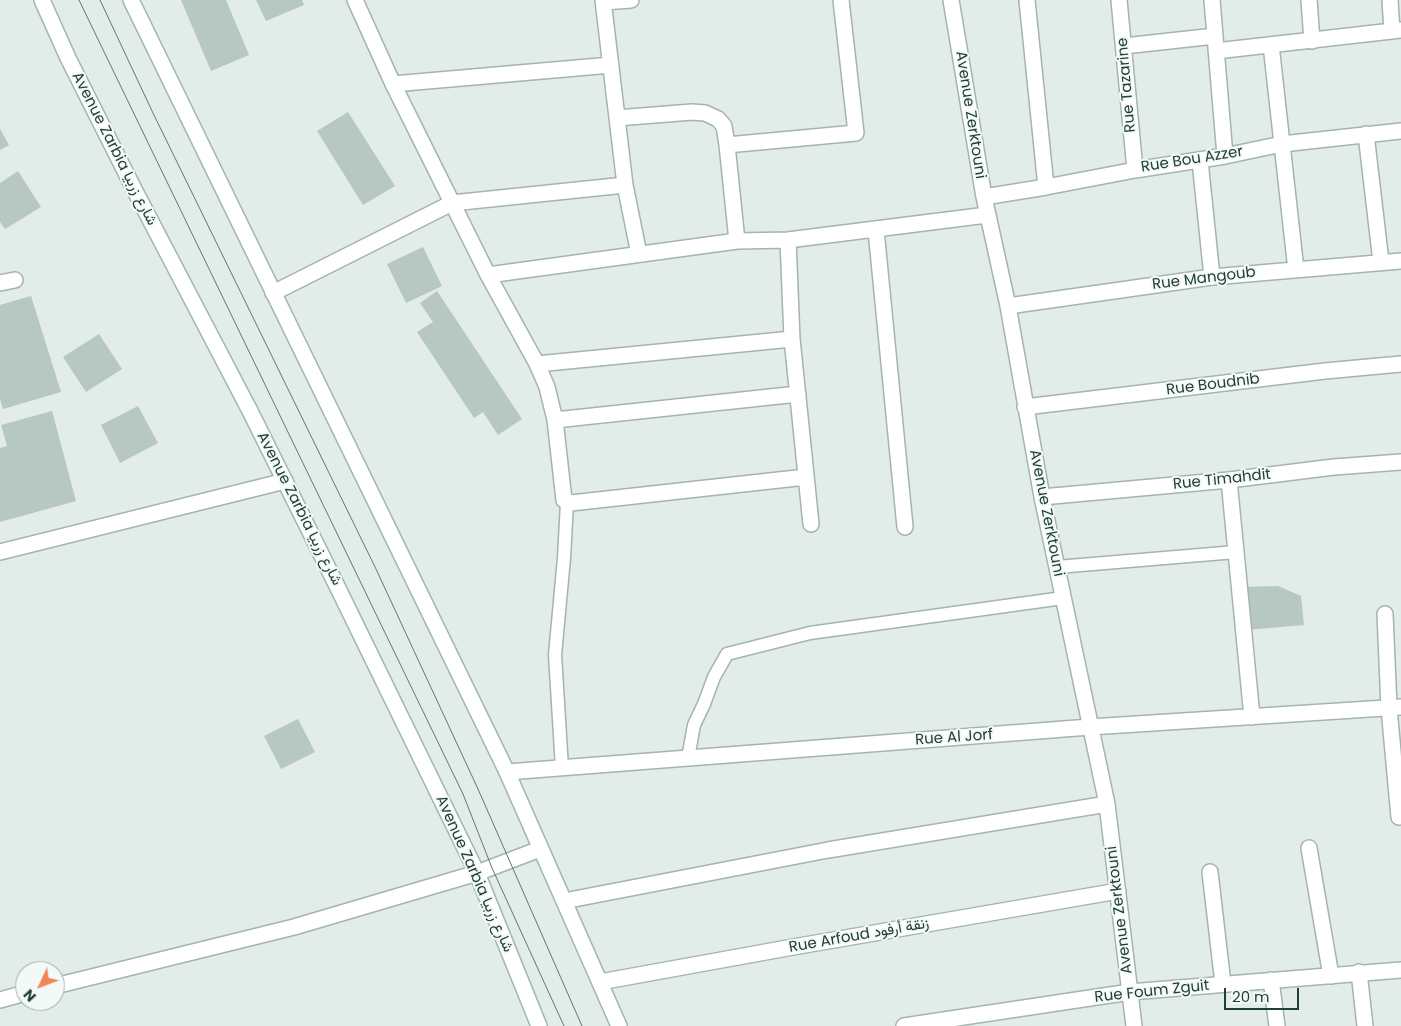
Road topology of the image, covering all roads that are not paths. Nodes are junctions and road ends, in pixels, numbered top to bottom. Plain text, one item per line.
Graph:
1 (42, 0) edge
2 (131, 0) edge
3 (355, 0) edge
4 (631, 0) edge
5 (841, 0) edge
6 (951, 0) edge
7 (1027, 0) edge
8 (1119, 0) edge
9 (1212, 0) edge
10 (1309, 0) edge
11 (1390, 0) edge
12 (603, 1) edge
13 (1397, 31) edge
14 (1215, 36) junction
15 (1312, 41) junction
16 (1271, 45) junction
17 (1124, 46) junction
18 (1216, 51) junction
19 (611, 65) junction
20 (393, 84) junction
21 (617, 118) junction
22 (1401, 131) edge
23 (1366, 134) junction
24 (1282, 144) junction
25 (727, 145) junction
26 (1225, 156) junction
27 (1200, 161) junction
28 (1135, 170) junction
29 (625, 185) junction
30 (1046, 187) junction
31 (984, 197) junction
32 (452, 203) junction
33 (988, 215) junction
34 (876, 230) junction
35 (788, 240) junction
36 (737, 241) junction
37 (639, 254) junction
38 (1401, 261) edge
39 (1382, 262) junction
40 (1296, 270) junction
41 (488, 275) junction
42 (1212, 277) junction
43 (273, 293) junction
44 (1008, 306) junction
45 (792, 339) junction
46 (537, 364) junction
47 (1401, 364) edge
48 (798, 394) junction
49 (1025, 407) junction
50 (555, 420) junction
51 (1401, 463) edge
52 (806, 477) junction
53 (1229, 480) junction
54 (285, 481) junction
55 (1042, 497) junction
56 (566, 502) junction
57 (811, 524) dead end
58 (905, 527) dead end
59 (0, 552) edge
60 (1236, 552) junction
61 (1057, 567) junction
62 (1063, 598) junction
63 (1385, 614) dead end
64 (1395, 708) edge
65 (1252, 717) junction
66 (1090, 727) junction
67 (688, 758) junction
68 (562, 768) junction
69 (507, 772) junction
70 (1107, 804) junction
71 (1399, 817) dead end
72 (1309, 848) dead end
73 (540, 849) junction
74 (1210, 872) dead end
75 (477, 873) junction
76 (1118, 891) junction
77 (564, 901) junction
78 (1401, 970) edge
79 (1358, 972) junction
80 (1331, 976) junction
81 (1271, 980) junction
82 (600, 982) junction
83 (65, 984) edge
84 (1223, 984) junction
85 (1130, 992) junction
86 (15, 996) edge
87 (0, 1000) edge
88 (539, 1026) edge
89 (619, 1026) edge
90 (904, 1026) edge
91 (1134, 1026) edge
92 (1277, 1026) edge
93 (1365, 1026) edge

1 - 54 street, Avenue Zarbia شارع زربيا
2 - 43 street
3 - 20 street
4 - 12 street
5 - 25 street
6 - 31 street, Avenue Zerktouni
7 - 30 street
8 - 17 street, Rue Tazarine
9 - 14 street
10 - 15 street
11 - 13 street
12 - 19 street
13 - 15 street
14 - 17 street
14 - 18 street
15 - 16 street
16 - 18 street
16 - 24 street
17 - 28 street, Rue Tazarine
18 - 26 street
19 - 20 street
19 - 21 street
20 - 32 street
21 - 25 street
21 - 29 street
22 - 23 street, Rue Bou Azzer
23 - 24 street, Rue Bou Azzer
23 - 39 street
24 - 26 street, Rue Bou Azzer
24 - 40 street
25 - 36 street
26 - 27 street, Rue Bou Azzer
27 - 28 street, Rue Bou Azzer
27 - 42 street
28 - 30 street, Rue Bou Azzer
29 - 32 street
29 - 37 street
30 - 31 street, Rue Bou Azzer
31 - 33 street, Avenue Zerktouni
32 - 41 street
32 - 43 street
33 - 34 street
33 - 44 street, Avenue Zerktouni
34 - 35 street
34 - 58 street
35 - 36 street
35 - 45 street
36 - 37 street
37 - 41 street
38 - 39 street, Rue Mangoub
39 - 40 street, Rue Mangoub
40 - 42 street, Rue Mangoub
41 - 46 street
42 - 44 street, Rue Mangoub
43 - 69 street
44 - 49 street, Avenue Zerktouni
45 - 46 street
45 - 48 street
46 - 50 street
47 - 49 street, Rue Boudnib
48 - 50 street
48 - 52 street
49 - 55 street, Avenue Zerktouni
50 - 56 street
51 - 53 street, Rue Timahdit
52 - 56 street
52 - 57 street
53 - 55 street, Rue Timahdit
53 - 60 street
54 - 59 street
54 - 75 street, Avenue Zarbia شارع زربيا
55 - 61 street, Avenue Zerktouni
56 - 68 lane
60 - 61 lane
60 - 65 street
61 - 62 street, Avenue Zerktouni
62 - 66 street, Avenue Zerktouni
62 - 67 lane
63 - 64 street
64 - 65 street, Rue Al Jorf
64 - 71 street
65 - 66 street, Rue Al Jorf
66 - 67 street, Rue Al Jorf
66 - 70 street, Avenue Zerktouni
67 - 68 street, Rue Al Jorf
68 - 69 street, Rue Al Jorf
69 - 73 street
70 - 76 street, Avenue Zerktouni
70 - 77 street
72 - 80 street
73 - 75 street
73 - 77 street
74 - 84 street
75 - 83 street
75 - 88 street, Avenue Zarbia شارع زربيا
76 - 82 street, Rue Arfoud زنقة أرفود
76 - 85 street, Avenue Zerktouni
77 - 82 street
78 - 79 street, Rue Foum Zguit
79 - 80 street, Rue Foum Zguit
79 - 93 street
80 - 81 street, Rue Foum Zguit
81 - 84 street, Rue Foum Zguit
81 - 92 street
82 - 89 street
84 - 85 street, Rue Foum Zguit
85 - 90 street, Rue Foum Zguit
85 - 91 street, Avenue Zerktouni
86 - 87 street

